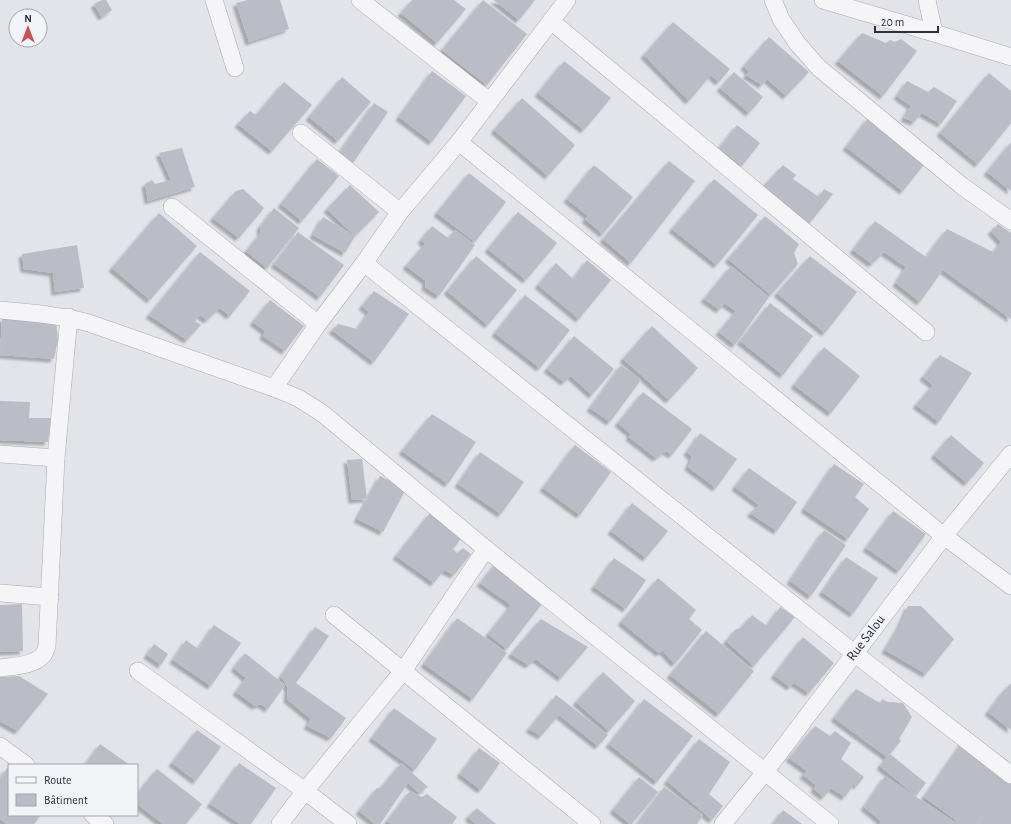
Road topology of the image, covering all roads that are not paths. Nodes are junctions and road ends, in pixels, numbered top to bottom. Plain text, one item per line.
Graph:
1 (214, 0) edge
2 (360, 0) edge
3 (567, 0) edge
4 (773, 0) edge
5 (824, 0) edge
6 (927, 0) edge
7 (551, 21) junction
8 (934, 33) junction
9 (1011, 57) edge
10 (235, 68) dead end
11 (488, 102) junction
12 (301, 134) dead end
13 (458, 142) junction
14 (172, 207) dead end
15 (400, 212) junction
16 (1011, 220) edge
17 (364, 263) junction
18 (0, 310) edge
19 (69, 317) junction
20 (318, 324) junction
21 (926, 332) dead end
22 (274, 388) junction
23 (0, 454) edge
24 (1011, 454) edge
25 (56, 458) junction
26 (944, 536) junction
27 (486, 549) junction
28 (1011, 586) edge
29 (0, 593) edge
30 (50, 597) junction
31 (334, 615) dead end
32 (854, 653) junction
33 (0, 668) edge
34 (138, 671) dead end
35 (403, 671) junction
36 (0, 746) edge
37 (25, 764) edge
38 (764, 773) junction
39 (1011, 776) edge
40 (305, 791) junction
41 (94, 816) edge
42 (105, 824) edge
43 (280, 824) edge
44 (348, 824) edge
45 (592, 824) edge
46 (723, 824) edge
47 (830, 824) edge

1 - 10 street
2 - 11 street
3 - 7 street
4 - 16 street
5 - 8 street
6 - 8 street
7 - 11 street
7 - 21 street
8 - 9 street
11 - 13 street
12 - 15 street
13 - 15 street
13 - 26 street
14 - 20 street
15 - 17 street
17 - 20 street
17 - 32 street
18 - 19 street
19 - 22 street
19 - 25 street
20 - 22 street
22 - 27 street
23 - 25 street
24 - 26 street, Rue Salou
25 - 30 street
26 - 28 street
26 - 32 street, Rue Salou
27 - 35 street
27 - 38 street
29 - 30 street
30 - 33 street
31 - 35 street
32 - 38 street, Rue Salou
32 - 39 street
34 - 40 street
35 - 40 street
35 - 45 street
36 - 37 street
38 - 46 street, Rue Salou
38 - 47 street
40 - 43 street
40 - 44 street
41 - 42 street

